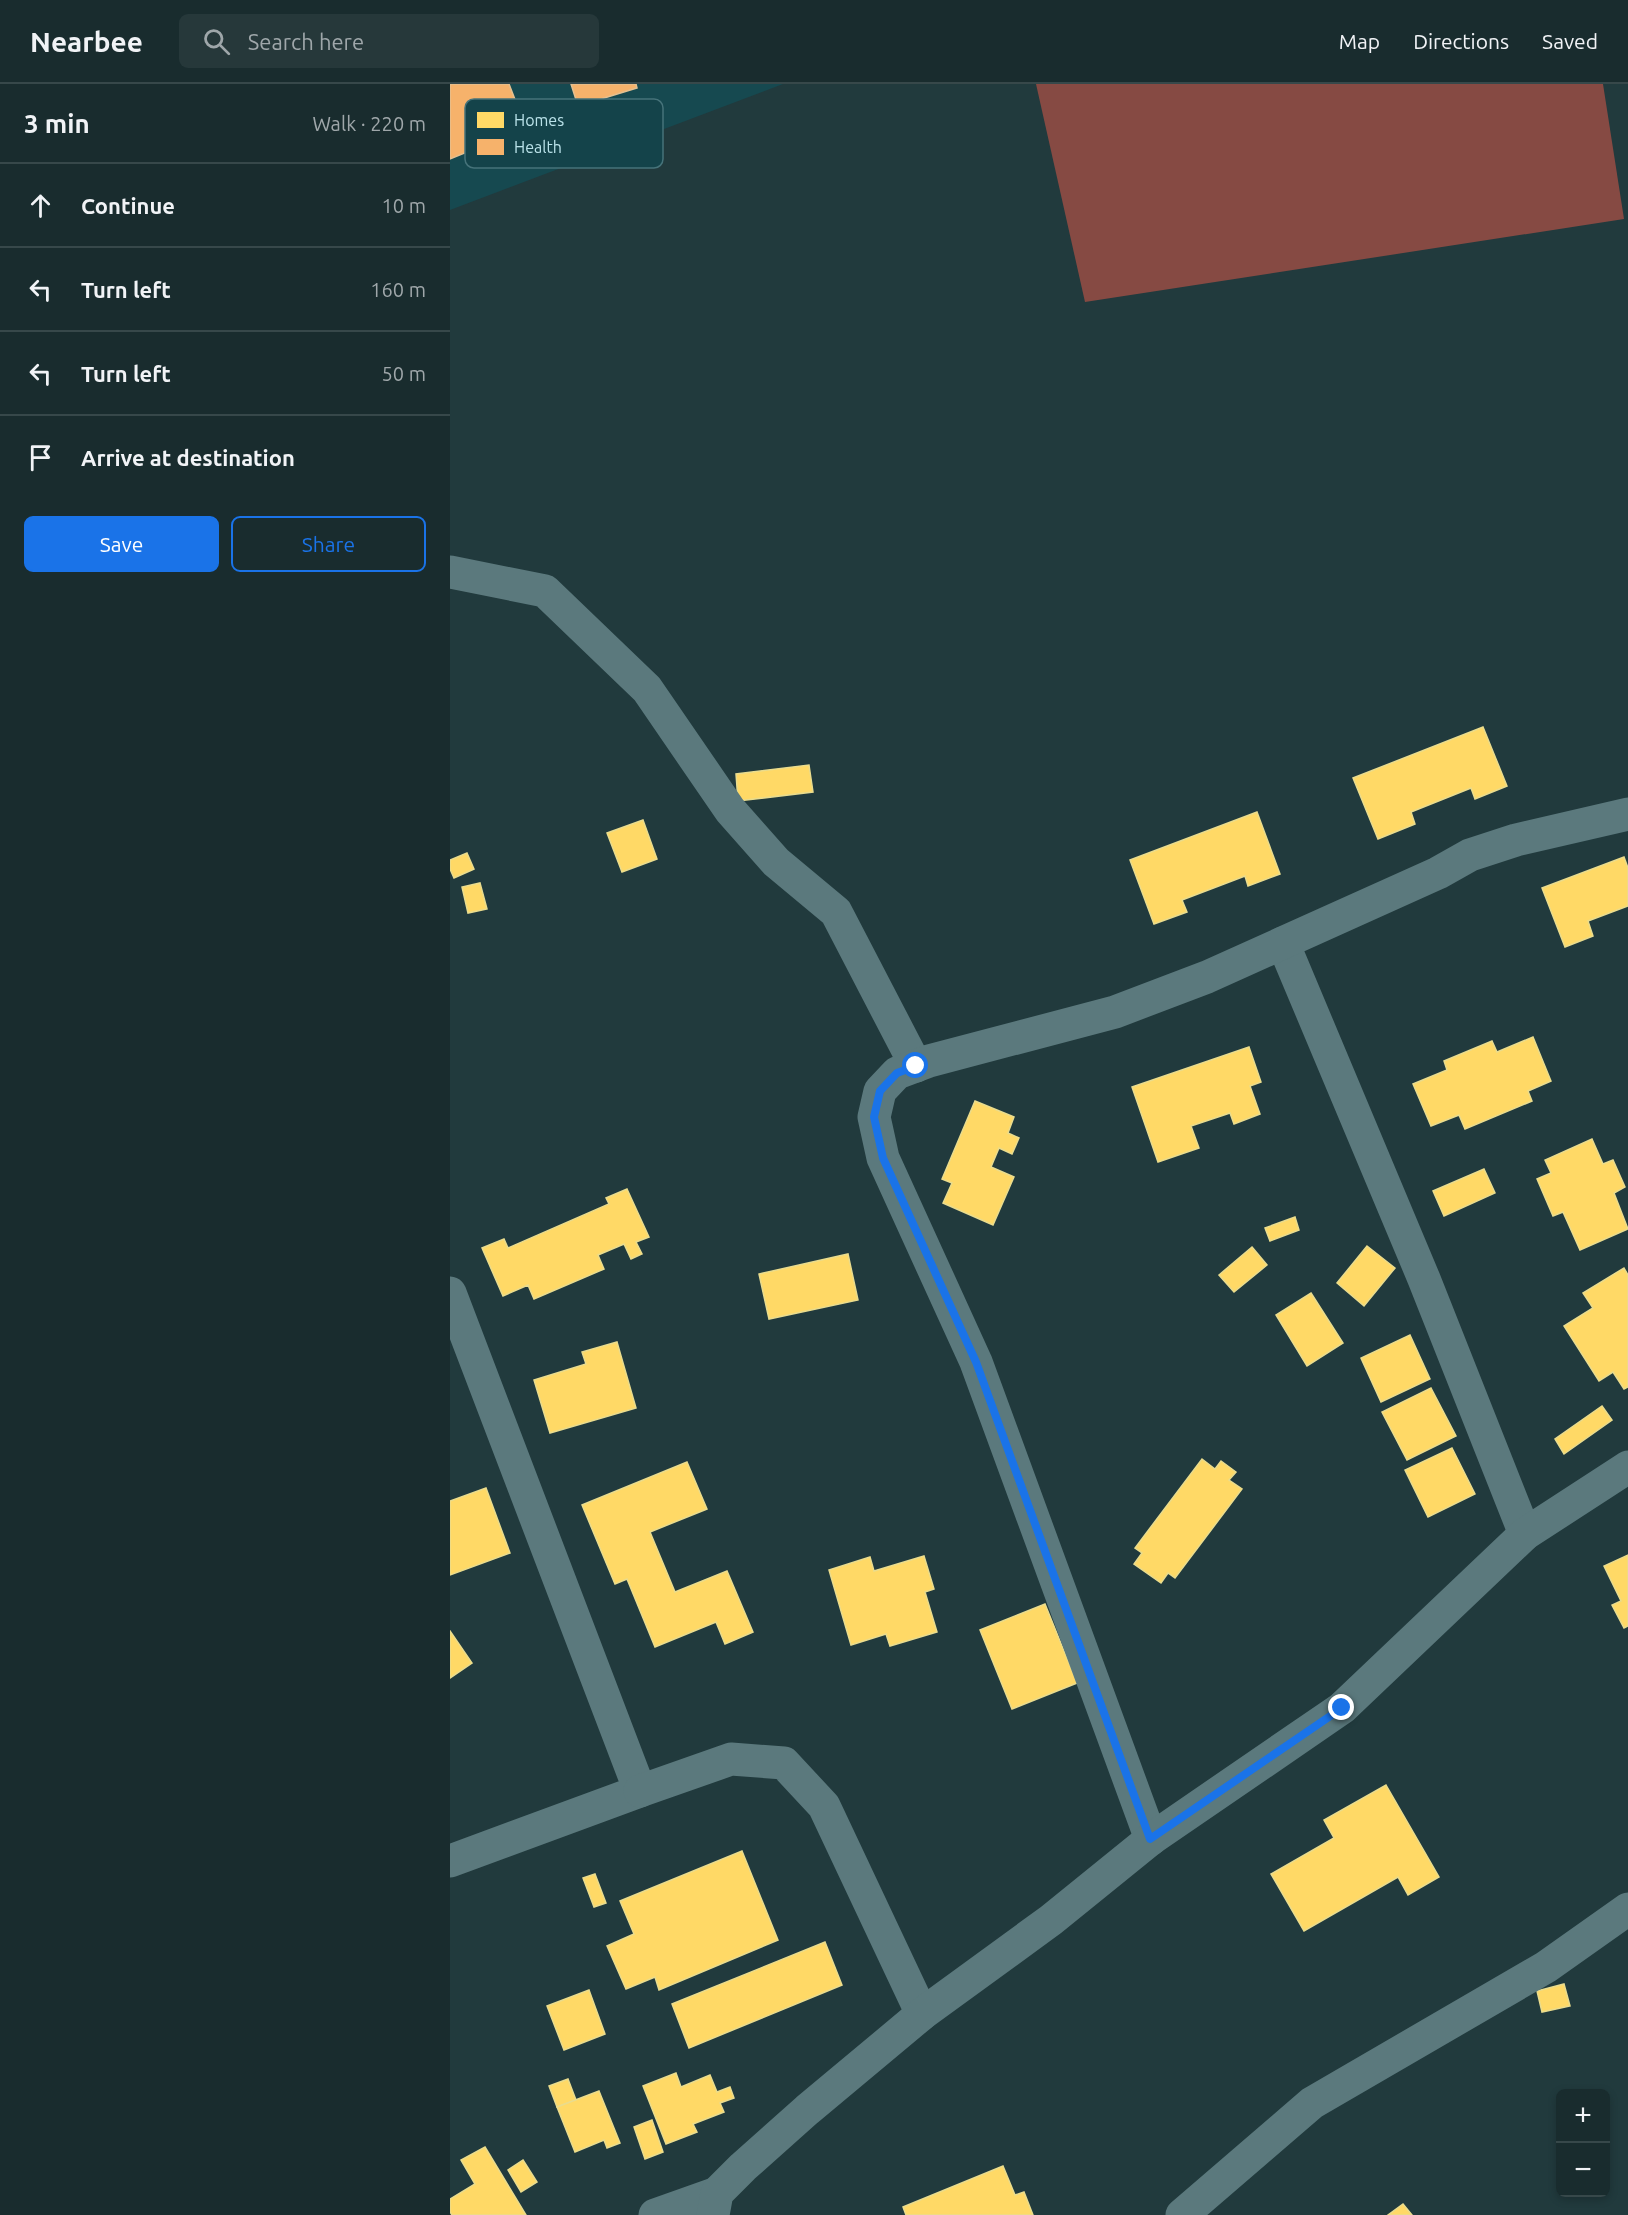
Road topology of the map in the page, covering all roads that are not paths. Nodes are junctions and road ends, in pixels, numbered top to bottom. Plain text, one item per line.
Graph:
1 (450, 572) edge
2 (1628, 814) edge
3 (1283, 943) junction
4 (916, 1066) junction
5 (450, 1293) edge
6 (1628, 1467) edge
7 (1525, 1534) junction
8 (640, 1791) junction
9 (1150, 1839) junction
10 (450, 1861) edge
11 (1628, 1909) edge
12 (922, 2014) junction
13 (715, 2204) edge
14 (655, 2215) edge
15 (1182, 2215) edge

1 - 4 street
2 - 3 street
3 - 4 street
3 - 7 street
4 - 9 street
5 - 8 street
6 - 7 street
7 - 9 street
8 - 10 street
8 - 12 street
9 - 12 street
11 - 15 street
12 - 13 street
13 - 14 street

